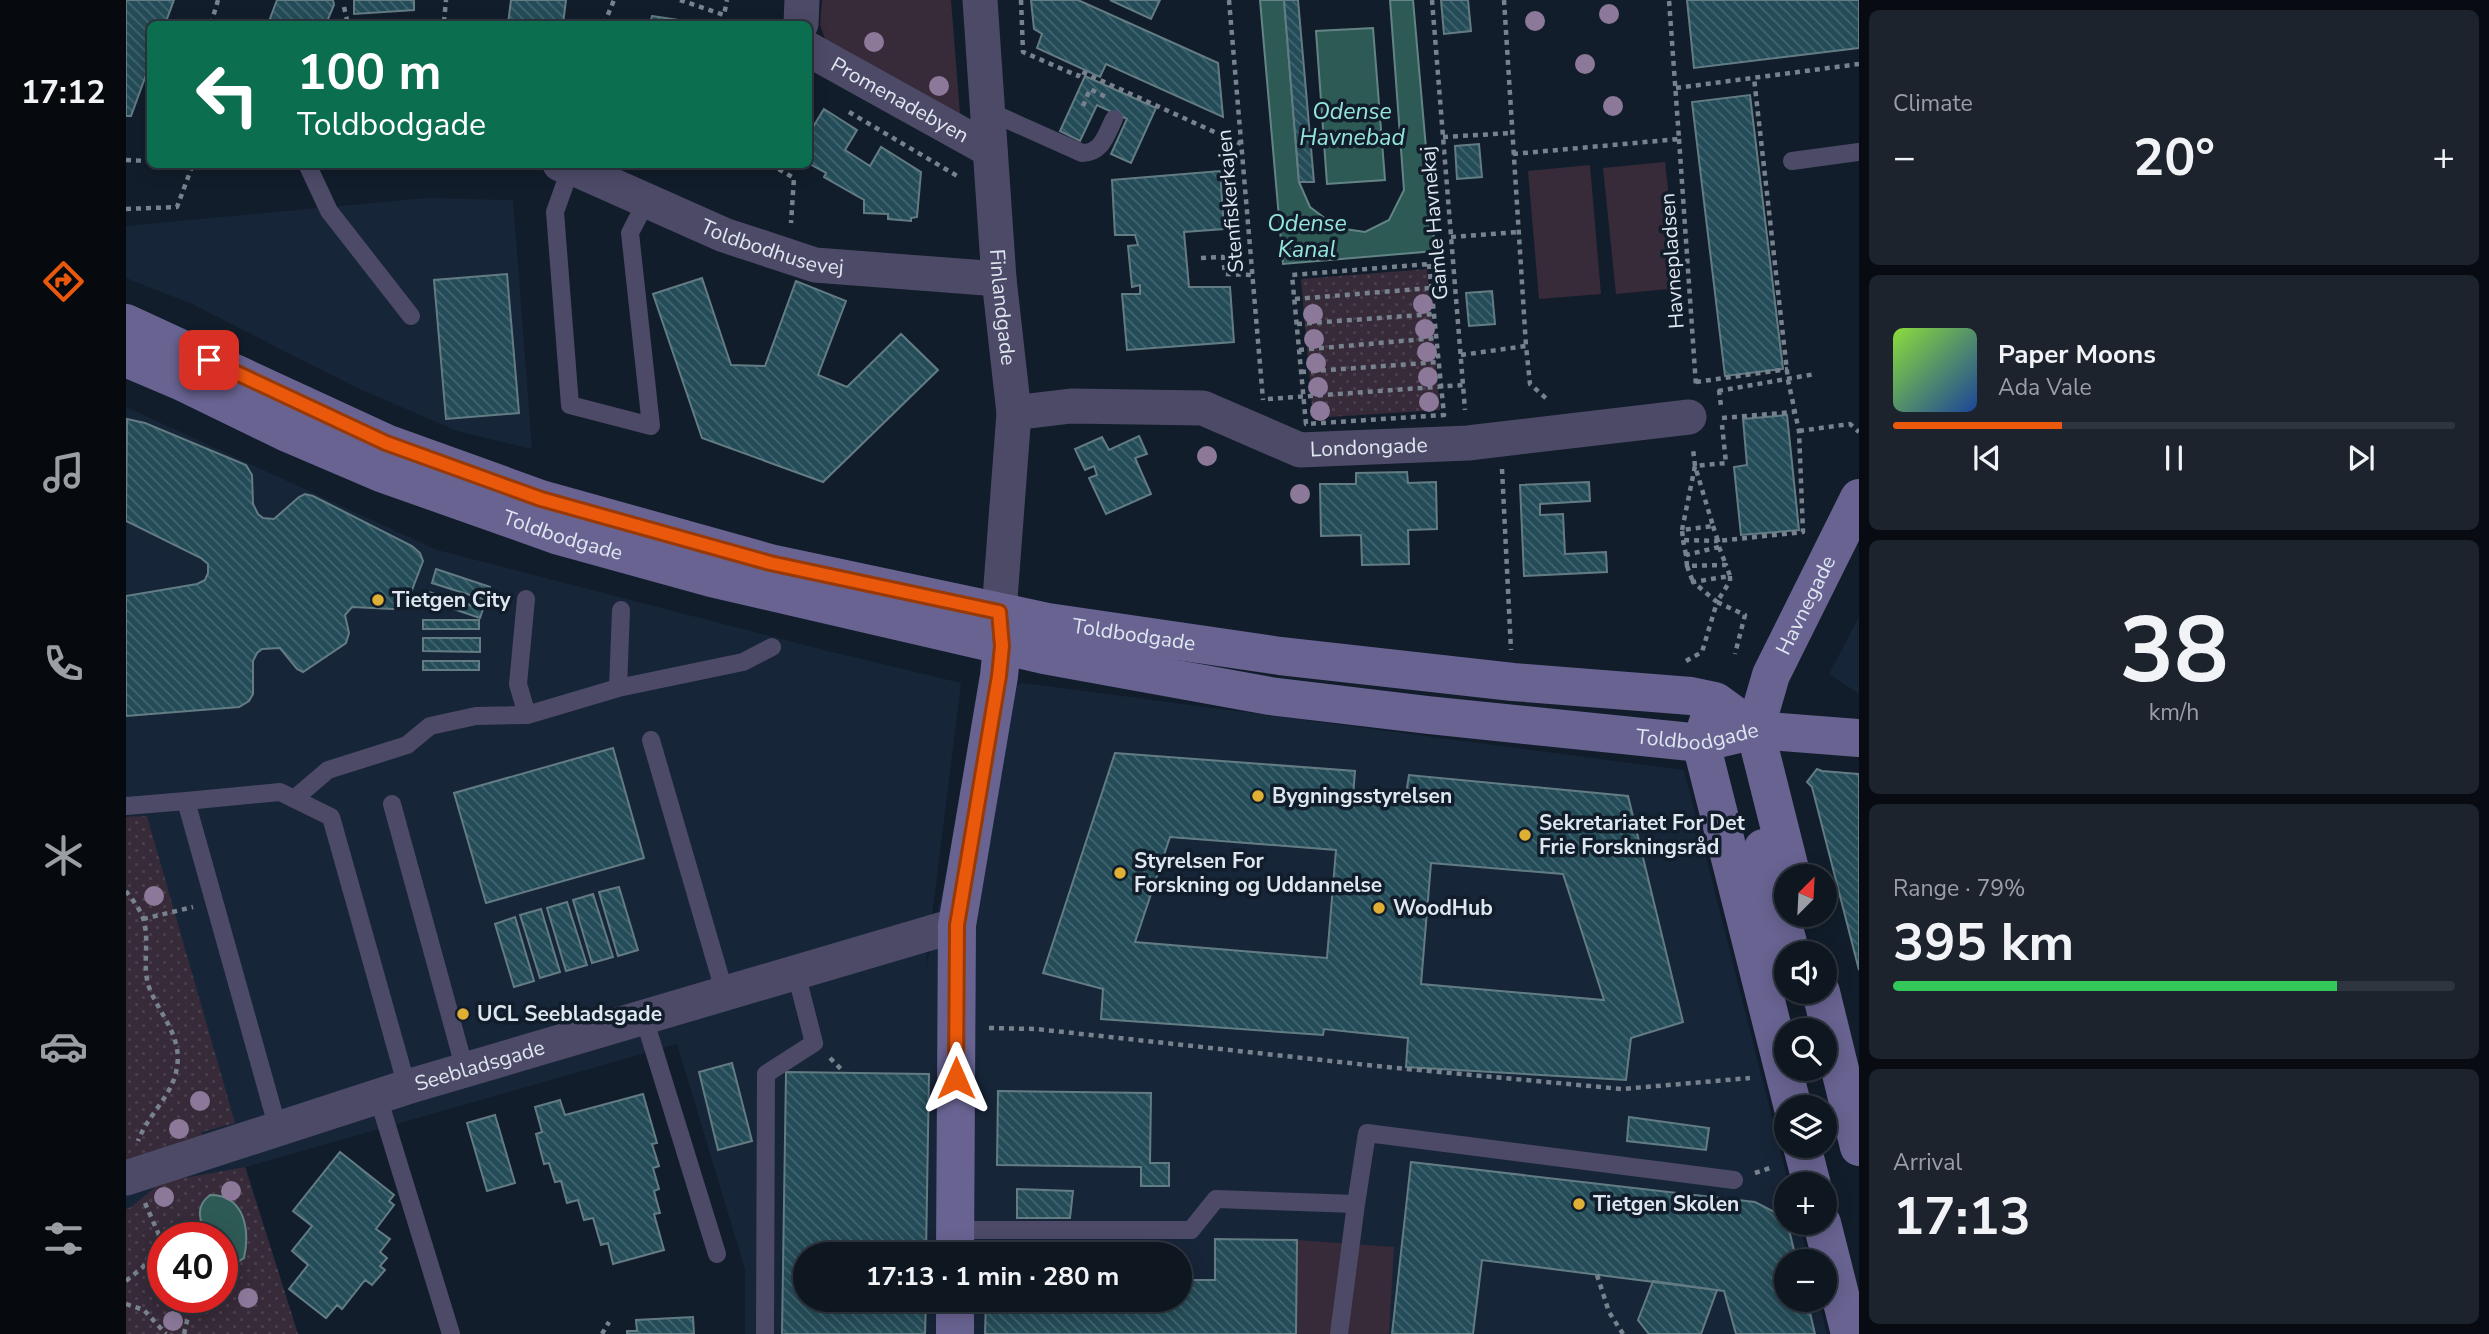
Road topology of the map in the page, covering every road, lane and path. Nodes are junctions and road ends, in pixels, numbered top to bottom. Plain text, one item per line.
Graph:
1 (218, 0) edge
2 (446, 0) edge
3 (614, 0) edge
4 (680, 0) edge
5 (727, 0) edge
6 (803, 0) edge
7 (980, 0) edge
8 (1021, 0) edge
9 (1229, 0) edge
10 (1432, 0) edge
11 (1504, 0) edge
12 (1669, 0) edge
13 (344, 7) dead end
14 (724, 15) junction
15 (212, 21) edge
16 (347, 21) edge
17 (444, 21) edge
18 (605, 21) edge
19 (723, 21) edge
20 (801, 21) edge
21 (812, 51) edge
22 (1859, 64) edge
23 (1754, 78) junction
24 (1676, 88) junction
25 (1113, 100) dead end
26 (1083, 106) dead end
27 (847, 111) dead end
28 (988, 111) junction
29 (1114, 119) dead end
30 (1512, 132) junction
31 (1443, 136) junction
32 (1679, 139) junction
33 (1241, 144) junction
34 (990, 150) junction
35 (1859, 152) edge
36 (1513, 155) junction
37 (926, 159) dead end
38 (126, 160) edge
39 (147, 161) edge
40 (1791, 161) dead end
41 (192, 168) edge
42 (309, 168) edge
43 (567, 168) edge
44 (575, 168) edge
45 (777, 168) edge
46 (647, 200) junction
47 (792, 207) dead end
48 (126, 209) edge
49 (1518, 232) junction
50 (1451, 237) junction
51 (1201, 258) dead end
52 (1252, 275) junction
53 (999, 279) junction
54 (1432, 288) junction
55 (1294, 299) junction
56 (1434, 314) junction
57 (411, 316) dead end
58 (126, 323) edge
59 (1297, 324) junction
60 (1436, 338) junction
61 (1526, 346) junction
62 (1299, 350) junction
63 (1461, 355) junction
64 (126, 358) edge
65 (1439, 362) junction
66 (1788, 369) junction
67 (1301, 372) junction
68 (1815, 374) dead end
69 (1788, 380) junction
70 (1463, 385) junction
71 (1440, 386) junction
72 (1719, 390) junction
73 (1304, 397) junction
74 (1793, 412) junction
75 (1014, 413) junction
76 (1705, 417) junction
77 (1799, 431) junction
78 (1859, 432) edge
79 (1554, 434) junction
80 (1484, 441) junction
81 (1695, 466) junction
82 (1859, 498) edge
83 (1713, 526) junction
84 (1682, 530) junction
85 (1683, 540) junction
86 (1719, 544) junction
87 (1686, 555) junction
88 (1726, 565) junction
89 (1686, 566) junction
90 (1730, 576) junction
91 (1693, 582) junction
92 (526, 599) dead end
93 (1717, 602) junction
94 (621, 610) dead end
95 (1000, 629) junction
96 (772, 647) dead end
97 (1511, 651) dead end
98 (1735, 654) dead end
99 (1674, 661) dead end
100 (1771, 675) junction
101 (618, 688) junction
102 (1715, 701) junction
103 (527, 715) junction
104 (1730, 736) junction
105 (1859, 738) edge
106 (652, 740) dead end
107 (294, 799) junction
108 (186, 801) junction
109 (392, 804) dead end
110 (126, 806) edge
111 (1786, 864) edge
112 (126, 891) edge
113 (214, 902) junction
114 (143, 919) junction
115 (957, 925) junction
116 (1787, 941) edge
117 (796, 973) junction
118 (726, 994) junction
119 (1821, 1004) edge
120 (644, 1018) junction
121 (957, 1027) junction
122 (465, 1070) junction
123 (1788, 1091) edge
124 (392, 1092) junction
125 (278, 1129) junction
126 (1859, 1147) edge
127 (130, 1176) edge
128 (1734, 1180) dead end
129 (1356, 1204) junction
130 (152, 1222) edge
131 (1825, 1235) edge
132 (955, 1242) edge
133 (973, 1242) edge
134 (717, 1254) dead end
135 (147, 1261) edge
136 (1597, 1275) dead end
137 (126, 1280) edge
138 (126, 1304) edge
139 (955, 1312) edge
140 (189, 1313) edge
141 (609, 1322) dead end
142 (166, 1334) edge
143 (184, 1334) edge
144 (451, 1334) edge
145 (602, 1334) edge
146 (765, 1334) edge
147 (955, 1334) edge
148 (1339, 1334) edge
149 (1623, 1334) edge
150 (1850, 1334) edge

1 - 15 path
2 - 17 path
3 - 18 path
4 - 14 path
5 - 14 path
6 - 20 street
7 - 28 street, Finlandgade
8 - 33 path
9 - 33 path, Stenfiskerkajen
10 - 31 path, Gamle Havnekaj
11 - 30 path
12 - 24 path, Havnepladsen
13 - 16 path
14 - 19 path
21 - 34 street, Promenadebyen
22 - 23 path
23 - 24 path
23 - 66 path
24 - 32 path, Havnepladsen
25 - 26 path
27 - 37 path
28 - 29 lane
28 - 34 street, Finlandgade
30 - 31 path
30 - 36 path
31 - 50 path, Gamle Havnekaj
32 - 36 path
32 - 66 path, Havnepladsen
33 - 52 path, Stenfiskerkajen
34 - 53 street, Finlandgade
35 - 40 lane
36 - 49 path
38 - 39 path
41 - 48 path
42 - 57 lane
43 - 46 lane
44 - 46 street, Toldbodhusevej
45 - 47 path
46 - 53 street, Toldbodhusevej
49 - 50 path
49 - 61 path
50 - 63 path, Gamle Havnekaj
51 - 52 path
52 - 73 path, Stenfiskerkajen
53 - 75 street, Finlandgade
54 - 55 path
54 - 55 path
54 - 56 path
55 - 59 path
56 - 59 path
56 - 60 path
58 - 95 main road, Toldbodgade
59 - 62 path
60 - 62 path
60 - 65 path
61 - 63 path
61 - 79 path
62 - 67 path
63 - 70 path, Gamle Havnekaj
64 - 95 main road, Toldbodgade
65 - 67 path
65 - 71 path
66 - 69 path
67 - 73 path
68 - 69 path
69 - 72 path
69 - 74 path
70 - 71 path
70 - 80 path, Gamle Havnekaj
71 - 73 path
71 - 73 path
72 - 76 path
72 - 76 path
74 - 76 path
74 - 77 path
75 - 80 street, Londongade
75 - 95 street, Finlandgade
76 - 79 street, Londongade
76 - 81 path
76 - 81 path
77 - 78 path
77 - 86 path
79 - 80 street, Londongade
80 - 97 path, Gamle Havnekaj
81 - 83 path
81 - 84 path
82 - 100 main road, Havnegade
83 - 84 path
83 - 86 path
84 - 85 path
85 - 86 path
85 - 87 path
86 - 87 path
86 - 88 path
87 - 89 path
88 - 89 path
88 - 90 path
89 - 91 path
90 - 91 path
90 - 93 path
91 - 93 path
92 - 103 lane
93 - 98 path
93 - 99 path
94 - 101 lane
95 - 102 main road, Toldbodgade
95 - 104 main road, Toldbodgade
95 - 115 main road
96 - 101 lane
100 - 102 main road, Havnegade
100 - 104 main road, Havnegade
101 - 103 lane
102 - 104 main road
103 - 107 lane
104 - 105 main road, Toldbodgade
104 - 111 main road
104 - 116 main road
104 - 123 main road
106 - 118 lane
107 - 108 lane
107 - 124 lane
108 - 110 lane
108 - 113 lane
109 - 122 lane
112 - 114 path
113 - 114 path
113 - 125 lane
114 - 127 path
115 - 117 street, Seebladsgade
115 - 121 main road
117 - 118 street, Seebladsgade
117 - 146 lane
118 - 120 street, Seebladsgade
119 - 126 main road
120 - 122 street, Seebladsgade
120 - 134 lane
121 - 123 path
121 - 132 main road
122 - 124 street, Seebladsgade
124 - 125 street, Seebladsgade
124 - 144 lane
125 - 127 street, Seebladsgade
127 - 130 path
128 - 129 lane
129 - 133 lane
129 - 148 lane
131 - 150 main road
135 - 137 path
136 - 149 path
138 - 142 path
139 - 147 main road
140 - 143 path
141 - 145 path

